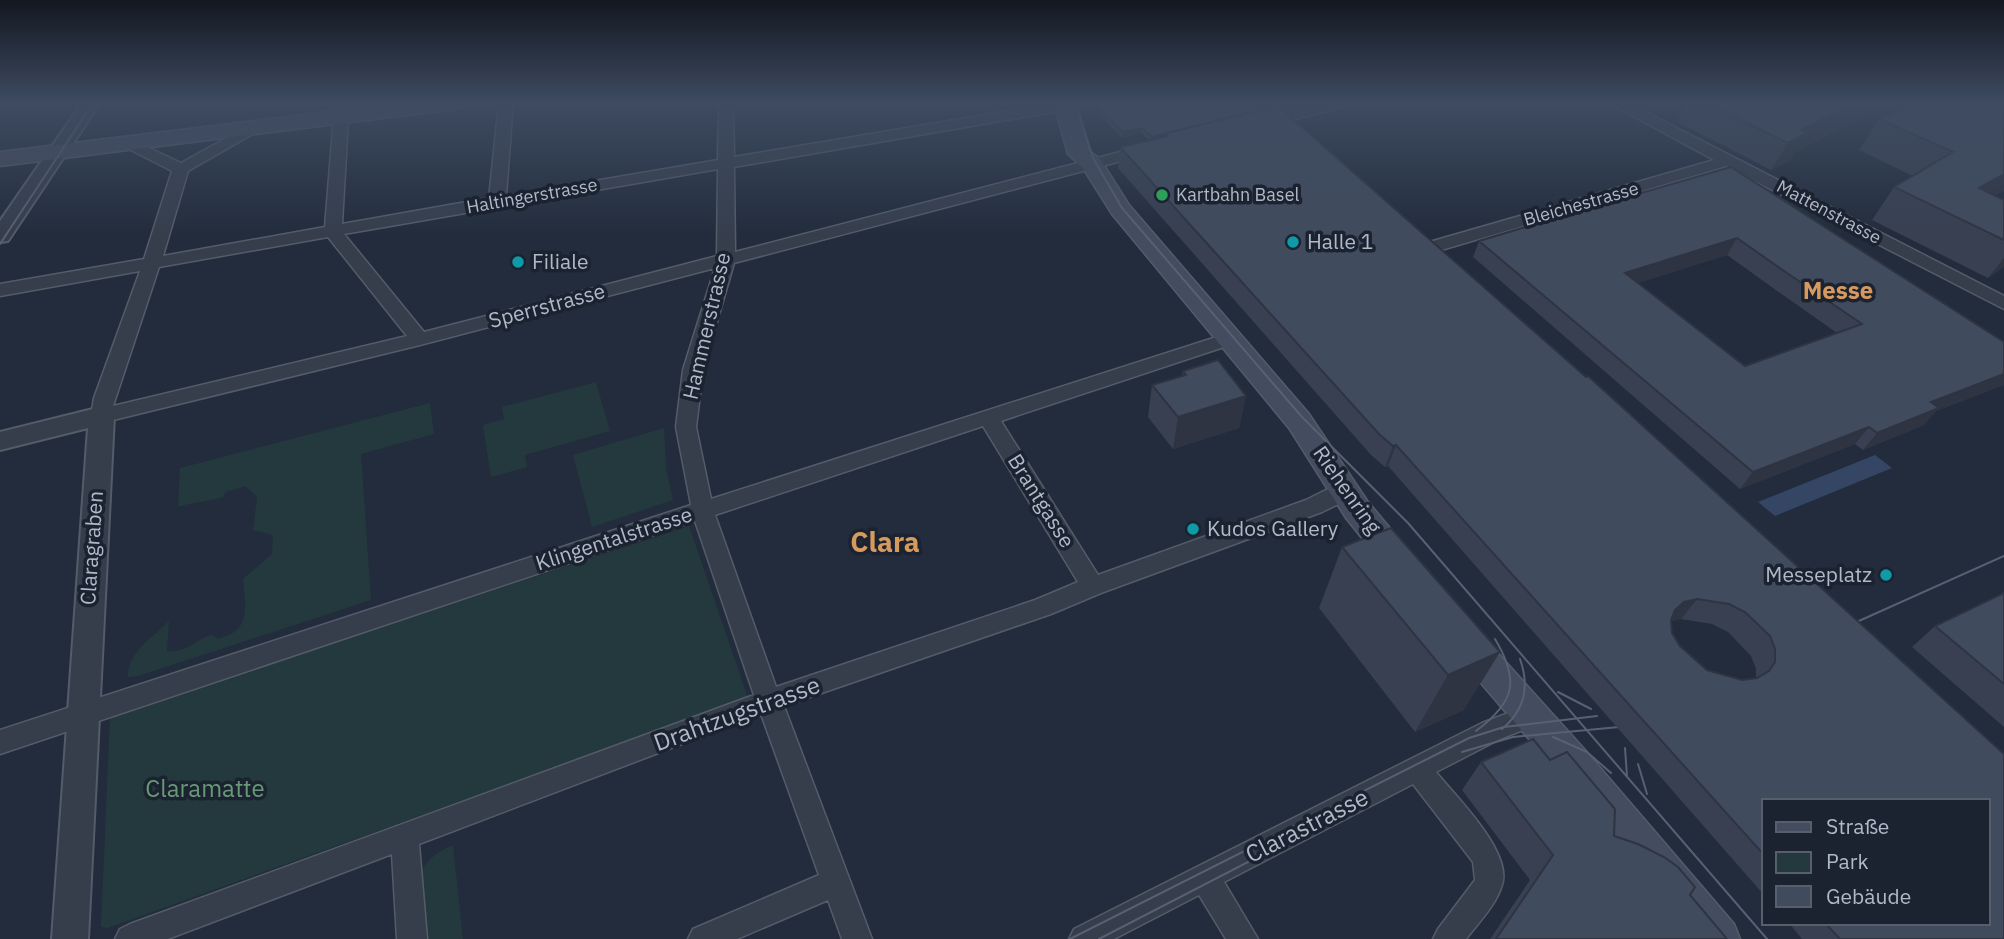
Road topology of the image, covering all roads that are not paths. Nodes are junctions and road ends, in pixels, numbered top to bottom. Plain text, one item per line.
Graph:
1 (61, 147) edge
2 (104, 147) edge
3 (136, 147) edge
4 (221, 147) edge
5 (339, 147) edge
6 (502, 147) edge
7 (725, 147) edge
8 (820, 147) edge
9 (1092, 147) edge
10 (1157, 147) edge
11 (1704, 147) edge
12 (57, 152) junction
13 (0, 159) edge
14 (1730, 160) junction
15 (725, 163) junction
16 (1091, 164) junction
17 (181, 169) junction
18 (496, 202) junction
19 (8, 214) edge
20 (333, 232) junction
21 (0, 236) edge
22 (1433, 247) edge
23 (726, 260) junction
24 (152, 262) junction
25 (0, 290) edge
26 (2004, 303) edge
27 (420, 339) junction
28 (1229, 339) junction
29 (101, 416) junction
30 (988, 417) junction
31 (0, 441) edge
32 (1345, 491) junction
33 (703, 510) junction
34 (1093, 586) junction
35 (767, 701) junction
36 (83, 715) junction
37 (1532, 715) junction
38 (0, 742) edge
39 (1417, 769) junction
40 (405, 836) junction
41 (1205, 878) junction
42 (836, 881) junction
43 (69, 939) edge
44 (130, 939) edge
45 (412, 939) edge
46 (703, 939) edge
47 (856, 939) edge
48 (1084, 939) edge
49 (1243, 939) edge
50 (1448, 939) edge
51 (1719, 939) edge

1 - 12 street
2 - 12 main road
3 - 17 street
4 - 17 street
5 - 20 street
6 - 18 street
7 - 15 street, Hammerstrasse
8 - 15 street, Haltingerstrasse
9 - 16 main road, Riehenring
10 - 16 street, Sperrstrasse
11 - 14 street, Mattenstrasse
12 - 13 main road
12 - 19 street
14 - 22 street, Bleichestrasse
14 - 26 street, Mattenstrasse
15 - 18 street, Haltingerstrasse
15 - 23 street, Hammerstrasse
16 - 23 street, Sperrstrasse
16 - 28 main road, Riehenring
17 - 24 street, Claragraben
18 - 20 street, Haltingerstrasse
19 - 21 street
20 - 24 street, Haltingerstrasse
20 - 27 street
23 - 27 street, Sperrstrasse
23 - 33 street, Hammerstrasse
24 - 25 street, Haltingerstrasse
24 - 29 street, Claragraben
27 - 29 street, Sperrstrasse
28 - 30 street, Klingentalstrasse
28 - 32 main road, Riehenring
29 - 31 street, Sperrstrasse
29 - 36 street, Claragraben
30 - 33 street, Klingentalstrasse
30 - 34 street, Brantgasse
32 - 34 street, Drahtzugstrasse
32 - 37 main road, Riehenring
33 - 35 street, Hammerstrasse
33 - 36 street, Klingentalstrasse
34 - 35 street, Drahtzugstrasse
35 - 40 street, Drahtzugstrasse
35 - 42 street, Hammerstrasse
36 - 38 street, Klingentalstrasse
36 - 43 street, Claragraben
37 - 39 street, Clarastrasse
37 - 51 main road, Riehenring
39 - 41 street, Clarastrasse
39 - 50 street
40 - 44 street, Drahtzugstrasse
40 - 45 street
41 - 48 street, Clarastrasse
41 - 49 street
42 - 46 street
42 - 47 street, Hammerstrasse

